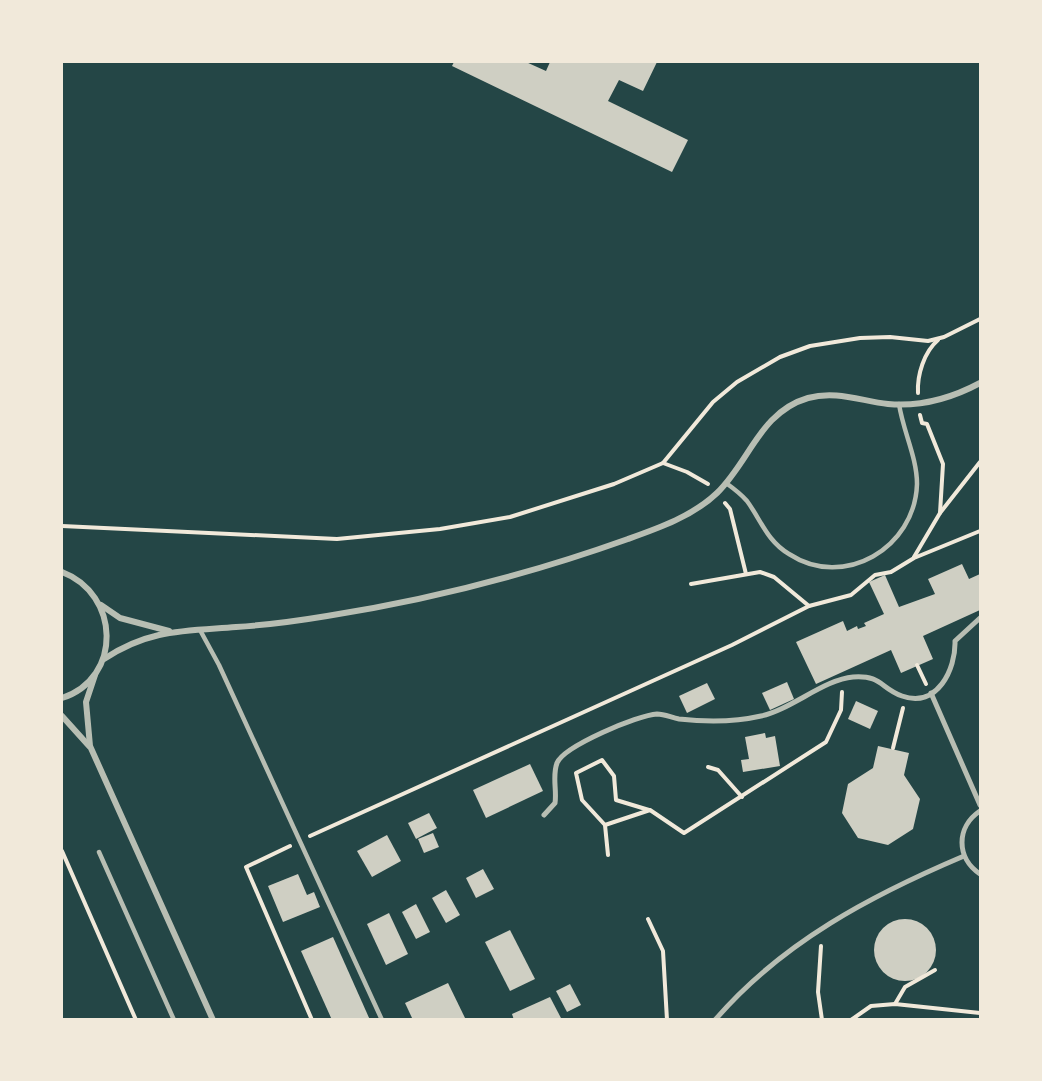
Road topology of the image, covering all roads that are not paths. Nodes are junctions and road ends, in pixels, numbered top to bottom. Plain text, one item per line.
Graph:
1 (981, 383) edge
2 (899, 404) junction
3 (726, 483) junction
4 (62, 572) edge
5 (101, 605) junction
6 (981, 618) edge
7 (200, 630) junction
8 (170, 631) junction
9 (104, 659) junction
10 (95, 675) junction
11 (931, 693) junction
12 (62, 698) edge
13 (62, 716) edge
14 (90, 746) junction
15 (981, 806) edge
16 (981, 811) edge
17 (544, 814) dead end
18 (99, 852) dead end
19 (964, 856) junction
20 (981, 874) edge
21 (174, 1020) edge
22 (213, 1020) edge
23 (382, 1020) edge
24 (715, 1020) edge

1 - 2 street
2 - 3 street
2 - 3 lane
3 - 7 street
4 - 5 street
5 - 8 street
5 - 9 street
6 - 11 street
7 - 8 street
7 - 23 lane
8 - 9 street
9 - 10 street
10 - 12 street
10 - 14 street
11 - 15 street
11 - 17 street
13 - 14 street
14 - 22 street
16 - 19 street
18 - 21 lane
19 - 20 street
19 - 24 street

